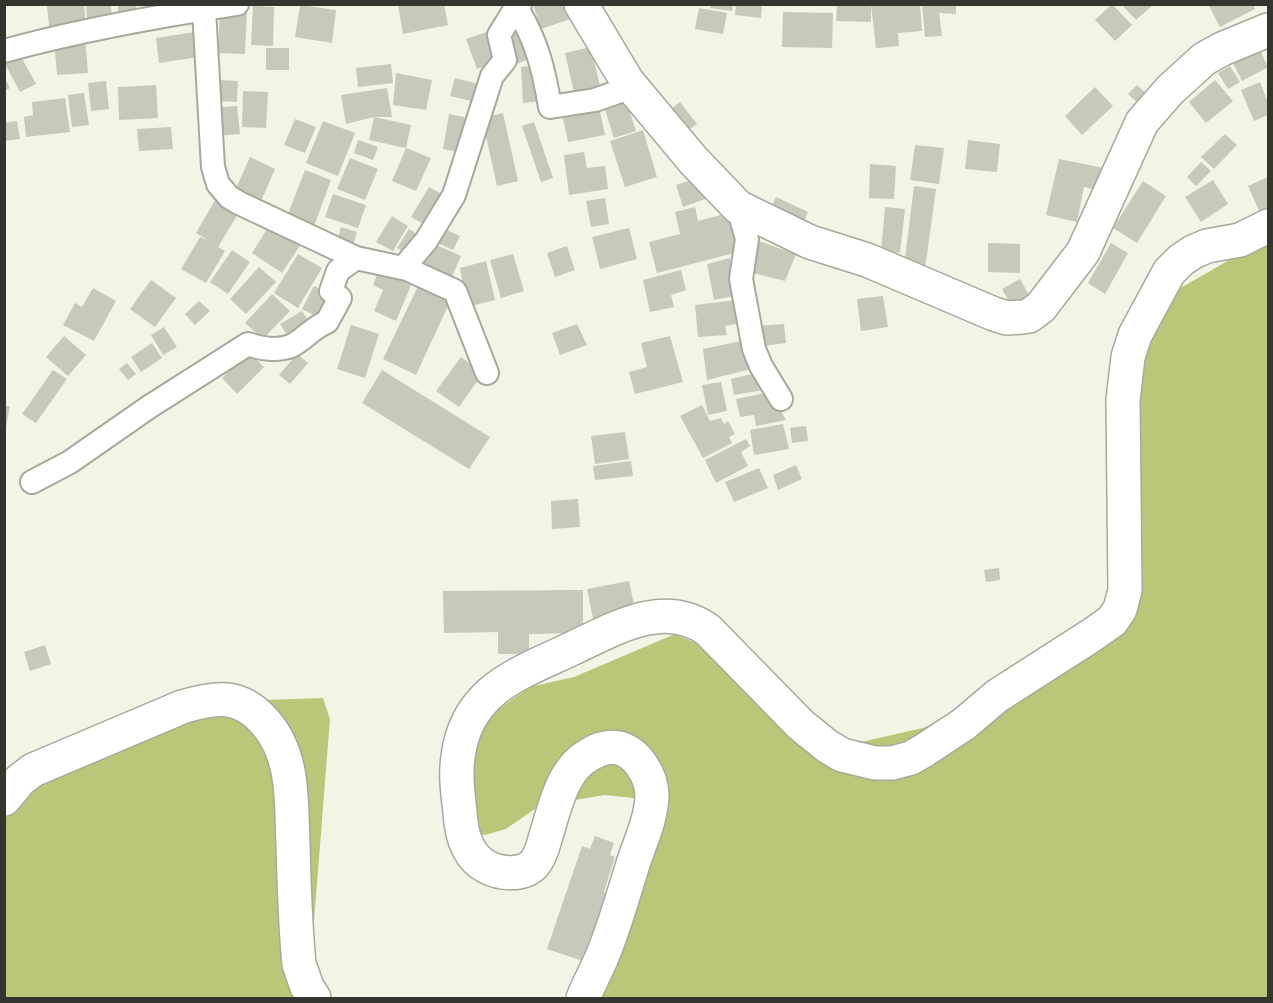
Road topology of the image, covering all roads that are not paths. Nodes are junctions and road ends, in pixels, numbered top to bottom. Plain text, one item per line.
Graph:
1 (237, 4) edge
2 (581, 4) edge
3 (514, 7) edge
4 (204, 10) junction
5 (1269, 30) edge
6 (4, 51) edge
7 (632, 87) junction
8 (738, 207) junction
9 (1269, 226) edge
10 (356, 258) junction
11 (403, 268) junction
12 (487, 373) dead end
13 (781, 399) dead end
14 (32, 482) dead end
15 (4, 799) edge
16 (314, 999) edge
17 (583, 999) edge

1 - 4 street
2 - 7 street
3 - 7 street
3 - 11 street
4 - 6 street
4 - 10 street
5 - 8 street
7 - 8 street
8 - 13 street
9 - 17 street
10 - 11 street
10 - 14 street
11 - 12 street
15 - 16 street

